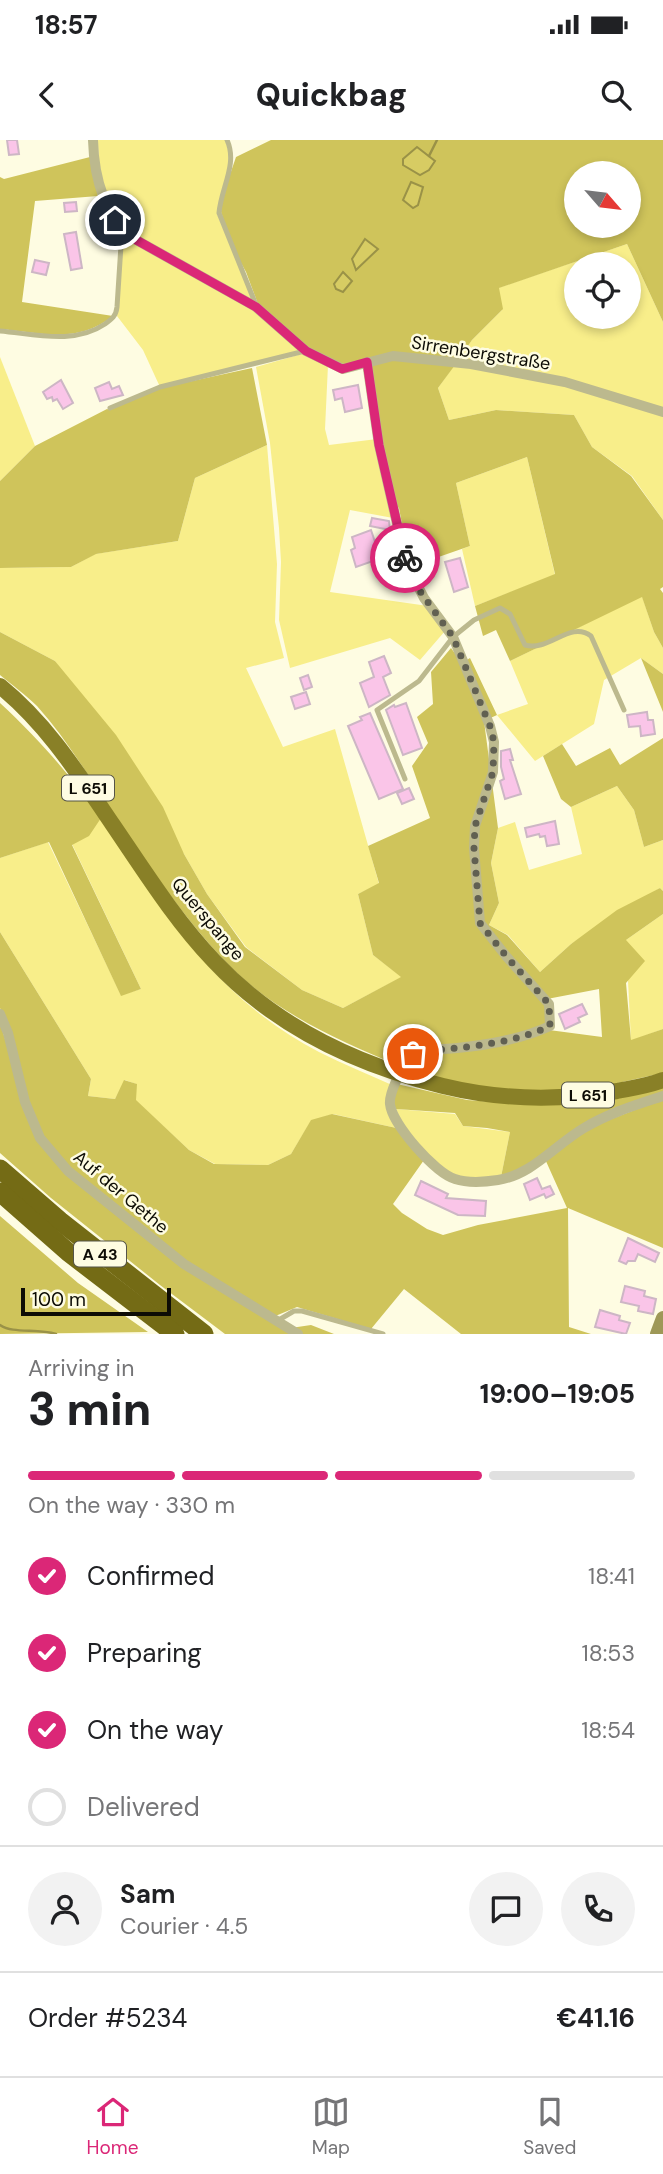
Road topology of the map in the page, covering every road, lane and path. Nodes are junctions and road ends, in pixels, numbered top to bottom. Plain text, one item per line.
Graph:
1 (93, 140) edge
2 (227, 140) edge
3 (123, 229) junction
4 (256, 307) junction
5 (0, 331) edge
6 (306, 351) junction
7 (367, 362) junction
8 (110, 408) dead end
9 (663, 411) edge
10 (453, 637) junction
11 (0, 686) edge
12 (624, 710) dead end
13 (405, 779) dead end
14 (0, 1014) edge
15 (398, 1075) junction
16 (663, 1080) edge
17 (663, 1096) edge
18 (0, 1169) edge
19 (0, 1192) edge
20 (663, 1318) edge
21 (277, 1321) junction
22 (175, 1334) edge
23 (204, 1334) edge
24 (298, 1334) edge
25 (383, 1334) edge
26 (657, 1334) edge

1 - 3 street, Sirrenbergstraße
2 - 4 lane
3 - 4 street, Sirrenbergstraße
3 - 5 lane
4 - 6 street, Sirrenbergstraße
6 - 7 street, Sirrenbergstraße
6 - 8 lane
7 - 9 street, Sirrenbergstraße
7 - 10 street
10 - 12 lane
10 - 13 lane
10 - 15 street
11 - 15 main road, Querspange / L 651
14 - 21 street, Auf der Gethe
15 - 16 main road, Querspange / L 651
15 - 17 street
18 - 23 highway, A 43
19 - 22 highway, A 43
20 - 26 street
21 - 24 street, Auf der Gethe
21 - 25 lane

